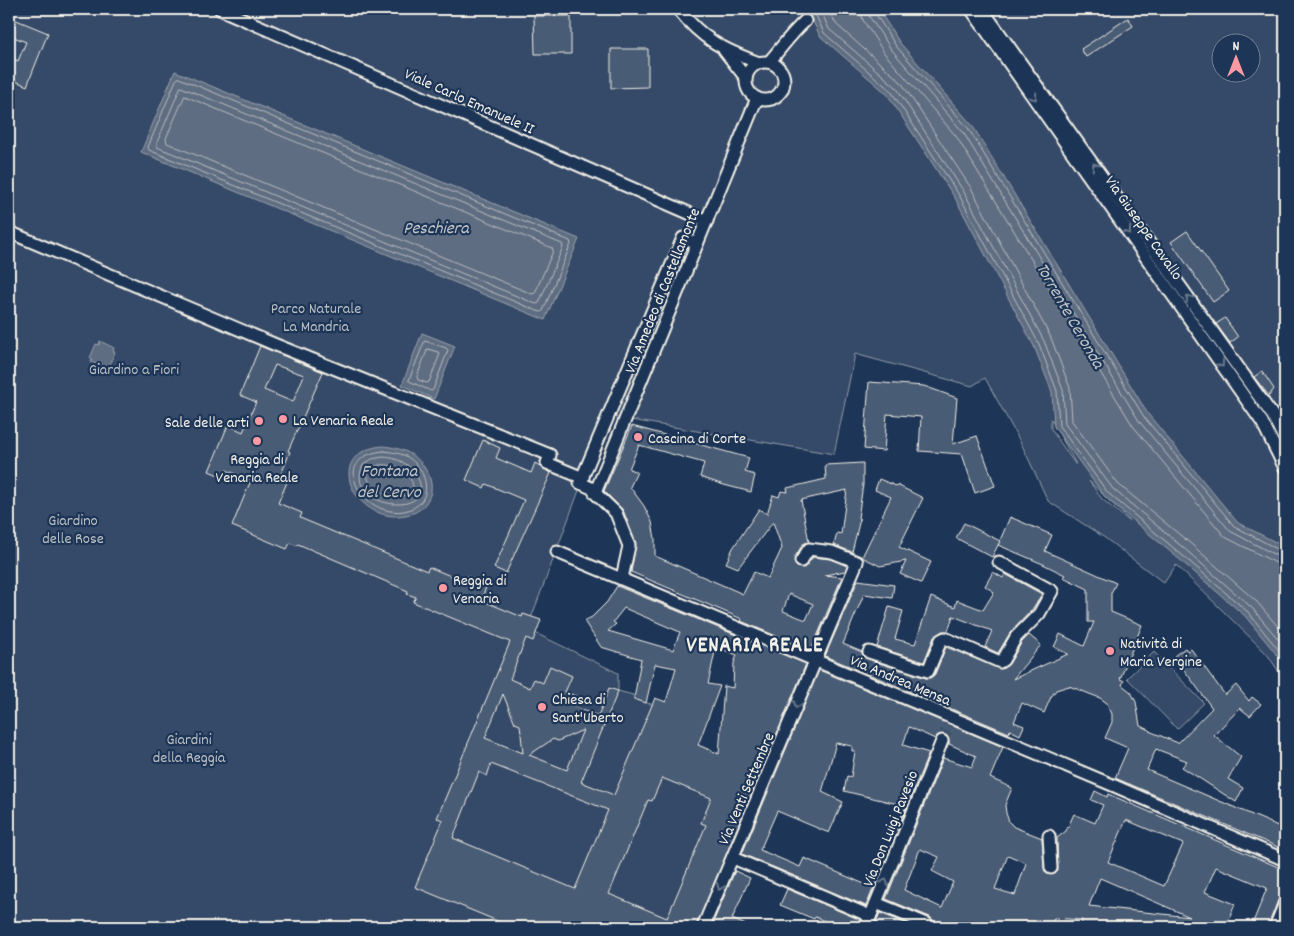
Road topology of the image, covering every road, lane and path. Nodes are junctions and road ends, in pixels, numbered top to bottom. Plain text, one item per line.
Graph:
1 (220, 9) edge
2 (678, 9) edge
3 (971, 9) edge
4 (982, 9) edge
5 (805, 21) dead end
6 (723, 49) junction
7 (769, 64) junction
8 (746, 78) junction
9 (757, 98) junction
10 (707, 220) junction
11 (9, 232) edge
12 (698, 244) junction
13 (1285, 440) edge
14 (1285, 468) edge
15 (582, 478) junction
16 (596, 492) junction
17 (557, 552) dead end
18 (801, 561) dead end
19 (999, 562) dead end
20 (622, 578) junction
21 (869, 652) dead end
22 (816, 660) junction
23 (942, 741) tunnel mouth
24 (1049, 836) dead end
25 (733, 858) junction
26 (1285, 860) edge
27 (1051, 868) dead end
28 (876, 903) junction
29 (1285, 903) edge
30 (868, 922) edge
31 (704, 927) edge
32 (929, 927) edge
33 (1275, 927) edge

1 - 10 street, Viale Carlo Emanuele II
2 - 6 street
3 -> 14 street, Via Giuseppe Cavallo
13 -> 4 street, Via Giuseppe Cavallo
5 - 7 street
6 - 7 street
6 - 8 street
7 - 8 street
7 - 9 street
8 - 9 street
9 - 10 street, Via Amedeo di Castellamonte
10 - 12 street, Via Amedeo di Castellamonte
11 - 15 street
12 - 15 street
12 - 16 street, Via Amedeo di Castellamonte
15 - 16 street
16 - 20 street
17 - 20 street, Via Andrea Mensa
18 - 22 street, Via Venti Settembre
19 - 21 street
20 - 22 street, Via Andrea Mensa
22 -> 25 street, Via Venti Settembre
22 - 26 street, Via Andrea Mensa
28 -> 23 street, Via Don Luigi Pavesio
24 - 27 street
25 - 30 street
25 -> 31 street, Via Venti Settembre
28 - 30 street, Via Don Luigi Pavesio
28 - 32 street
29 - 33 street

